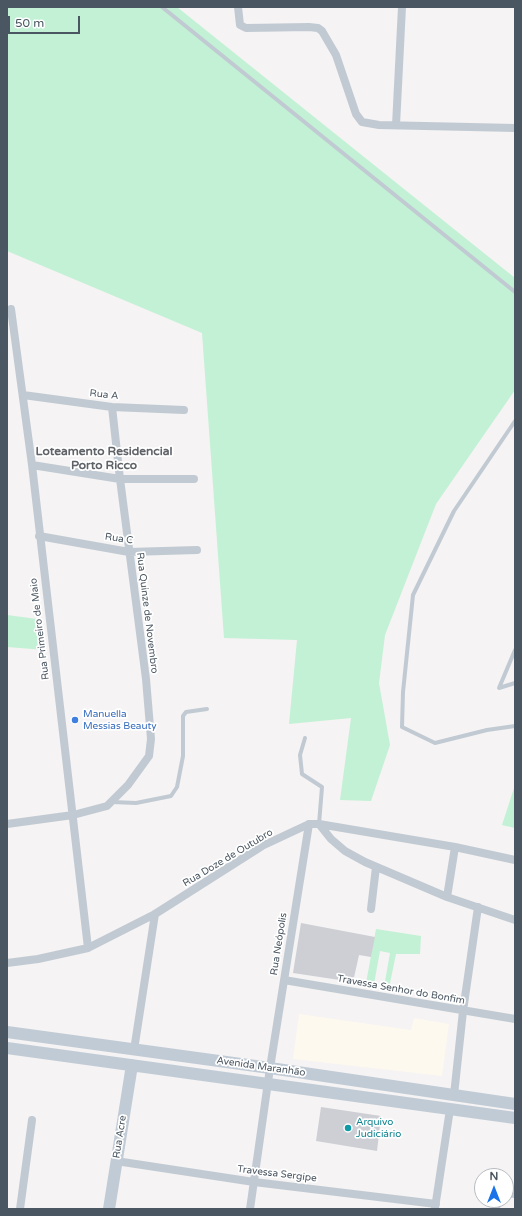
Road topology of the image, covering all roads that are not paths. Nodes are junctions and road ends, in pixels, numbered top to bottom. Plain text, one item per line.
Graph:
1 (162, 7) edge
2 (238, 7) edge
3 (402, 7) edge
4 (396, 125) junction
5 (515, 128) edge
6 (515, 292) edge
7 (11, 309) dead end
8 (9, 325) edge
9 (23, 395) junction
10 (112, 407) junction
11 (184, 410) dead end
12 (515, 421) edge
13 (32, 465) junction
14 (120, 479) junction
15 (194, 479) dead end
16 (39, 536) junction
17 (197, 550) dead end
18 (129, 552) junction
19 (515, 650) edge
20 (515, 683) edge
21 (207, 709) dead end
22 (515, 726) edge
23 (305, 738) dead end
24 (109, 804) junction
25 (73, 815) junction
26 (7, 824) edge
27 (309, 824) junction
28 (319, 824) junction
29 (455, 847) junction
30 (515, 860) edge
31 (376, 867) junction
32 (448, 897) junction
33 (478, 907) junction
34 (371, 909) dead end
35 (155, 914) junction
36 (515, 920) edge
37 (88, 948) junction
38 (7, 963) edge
39 (284, 980) junction
40 (463, 1011) junction
41 (515, 1019) edge
42 (7, 1032) edge
43 (7, 1048) edge
44 (134, 1050) junction
45 (132, 1064) junction
46 (270, 1068) junction
47 (268, 1084) junction
48 (454, 1095) junction
49 (515, 1104) edge
50 (450, 1109) junction
51 (515, 1118) edge
52 (32, 1120) dead end
53 (116, 1161) junction
54 (254, 1182) junction
55 (435, 1207) edge
56 (20, 1209) edge
57 (109, 1209) edge
58 (250, 1209) edge

1 - 6 lane
2 - 4 street
3 - 4 street
4 - 5 street
7 - 8 street, Rua Primeiro de Maio
8 - 9 street, Rua Primeiro de Maio
9 - 10 street, Rua A
9 - 13 street, Rua Primeiro de Maio
10 - 11 street, Rua A
10 - 14 street, Rua Quinze de Novembro
12 - 22 lane
13 - 14 street
13 - 16 street, Rua Primeiro de Maio
14 - 15 street
14 - 18 street, Rua Quinze de Novembro
16 - 18 street, Rua C
16 - 25 street, Rua Primeiro de Maio
17 - 18 street, Rua C
18 - 24 street, Rua Quinze de Novembro
19 - 20 lane
21 - 24 lane
23 - 28 lane
24 - 25 street
25 - 26 street
25 - 37 street, Rua Primeiro de Maio
27 - 28 street, Rua Doze de Outubro
27 - 35 street, Rua Doze de Outubro
27 - 39 street, Rua Neópolis
28 - 29 street, Rua Doze de Outubro
28 - 31 street
29 - 30 street, Rua Doze de Outubro
29 - 32 street
31 - 32 street
31 - 34 street
32 - 33 street
33 - 36 street
33 - 40 street
35 - 37 street, Rua Doze de Outubro
35 - 44 street
37 - 38 street, Rua Doze de Outubro
39 - 40 street, Travessa Senhor do Bonfim
39 - 46 street, Rua Neópolis
40 - 41 street, Travessa Senhor do Bonfim
40 - 48 street
42 - 44 main road, Avenida Maranhão
43 - 45 main road, Avenida Maranhão
44 - 46 main road, Avenida Maranhão
45 - 47 main road, Avenida Maranhão
45 - 53 main road, Rua Acre
46 - 47 street, Rua Neópolis
46 - 48 main road, Avenida Maranhão
47 - 50 main road, Avenida Maranhão
47 - 54 street
48 - 49 main road, Avenida Maranhão
50 - 51 main road, Avenida Maranhão
50 - 55 street
52 - 56 street
53 - 54 street, Travessa Sergipe
53 - 57 main road, Rua Acre
54 - 55 street, Travessa Sergipe
54 - 58 street

